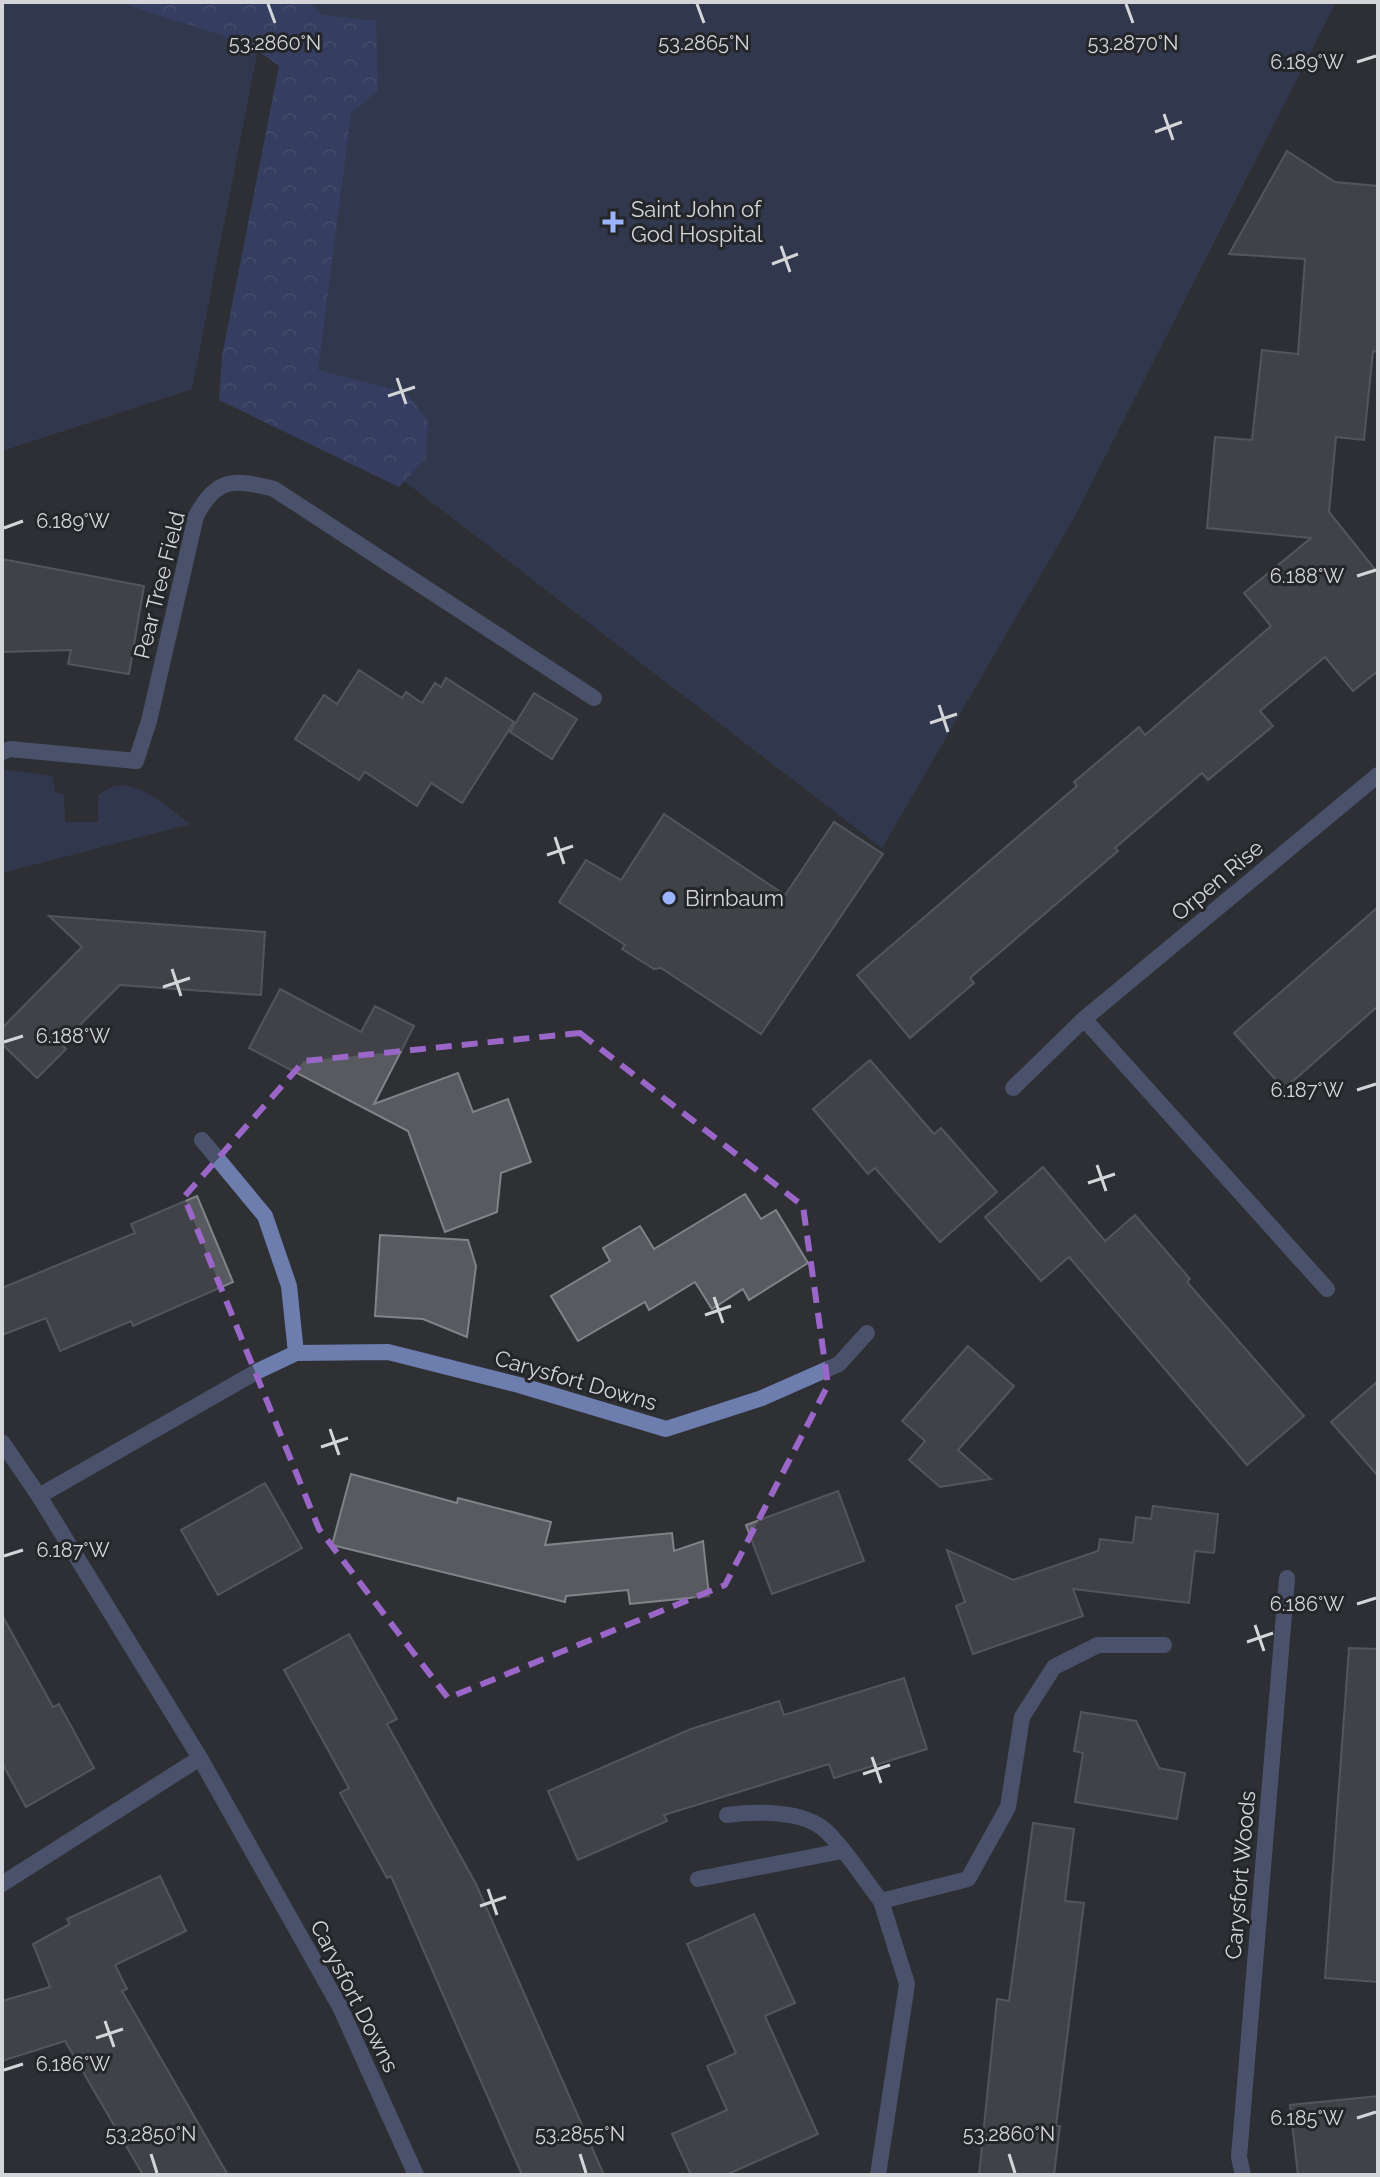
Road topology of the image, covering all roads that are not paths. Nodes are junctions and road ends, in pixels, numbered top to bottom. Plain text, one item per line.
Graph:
1 (594, 698) dead end
2 (2, 752) edge
3 (1378, 775) edge
4 (1084, 1019) junction
5 (1013, 1088) dead end
6 (202, 1140) dead end
7 (1327, 1289) dead end
8 (867, 1333) dead end
9 (296, 1353) junction
10 (2, 1442) edge
11 (39, 1496) junction
12 (1287, 1578) dead end
13 (1164, 1645) dead end
14 (200, 1758) junction
15 (727, 1815) dead end
16 (842, 1851) junction
17 (698, 1879) dead end
18 (2, 1884) edge
19 (881, 1901) junction
20 (416, 2175) edge
21 (878, 2175) edge
22 (1243, 2175) edge

1 - 2 street, Pear Tree Field
3 - 4 street, Orpen Rise
4 - 5 street, Orpen Rise
4 - 7 street
6 - 9 street
8 - 9 street, Carysfort Downs
9 - 11 street, Carysfort Downs
10 - 11 street, Carysfort Downs
11 - 14 street, Carysfort Downs
12 - 22 street, Carysfort Woods
13 - 19 street
14 - 18 street
14 - 20 street, Carysfort Downs
15 - 16 street
16 - 17 street
16 - 19 street
19 - 21 street

